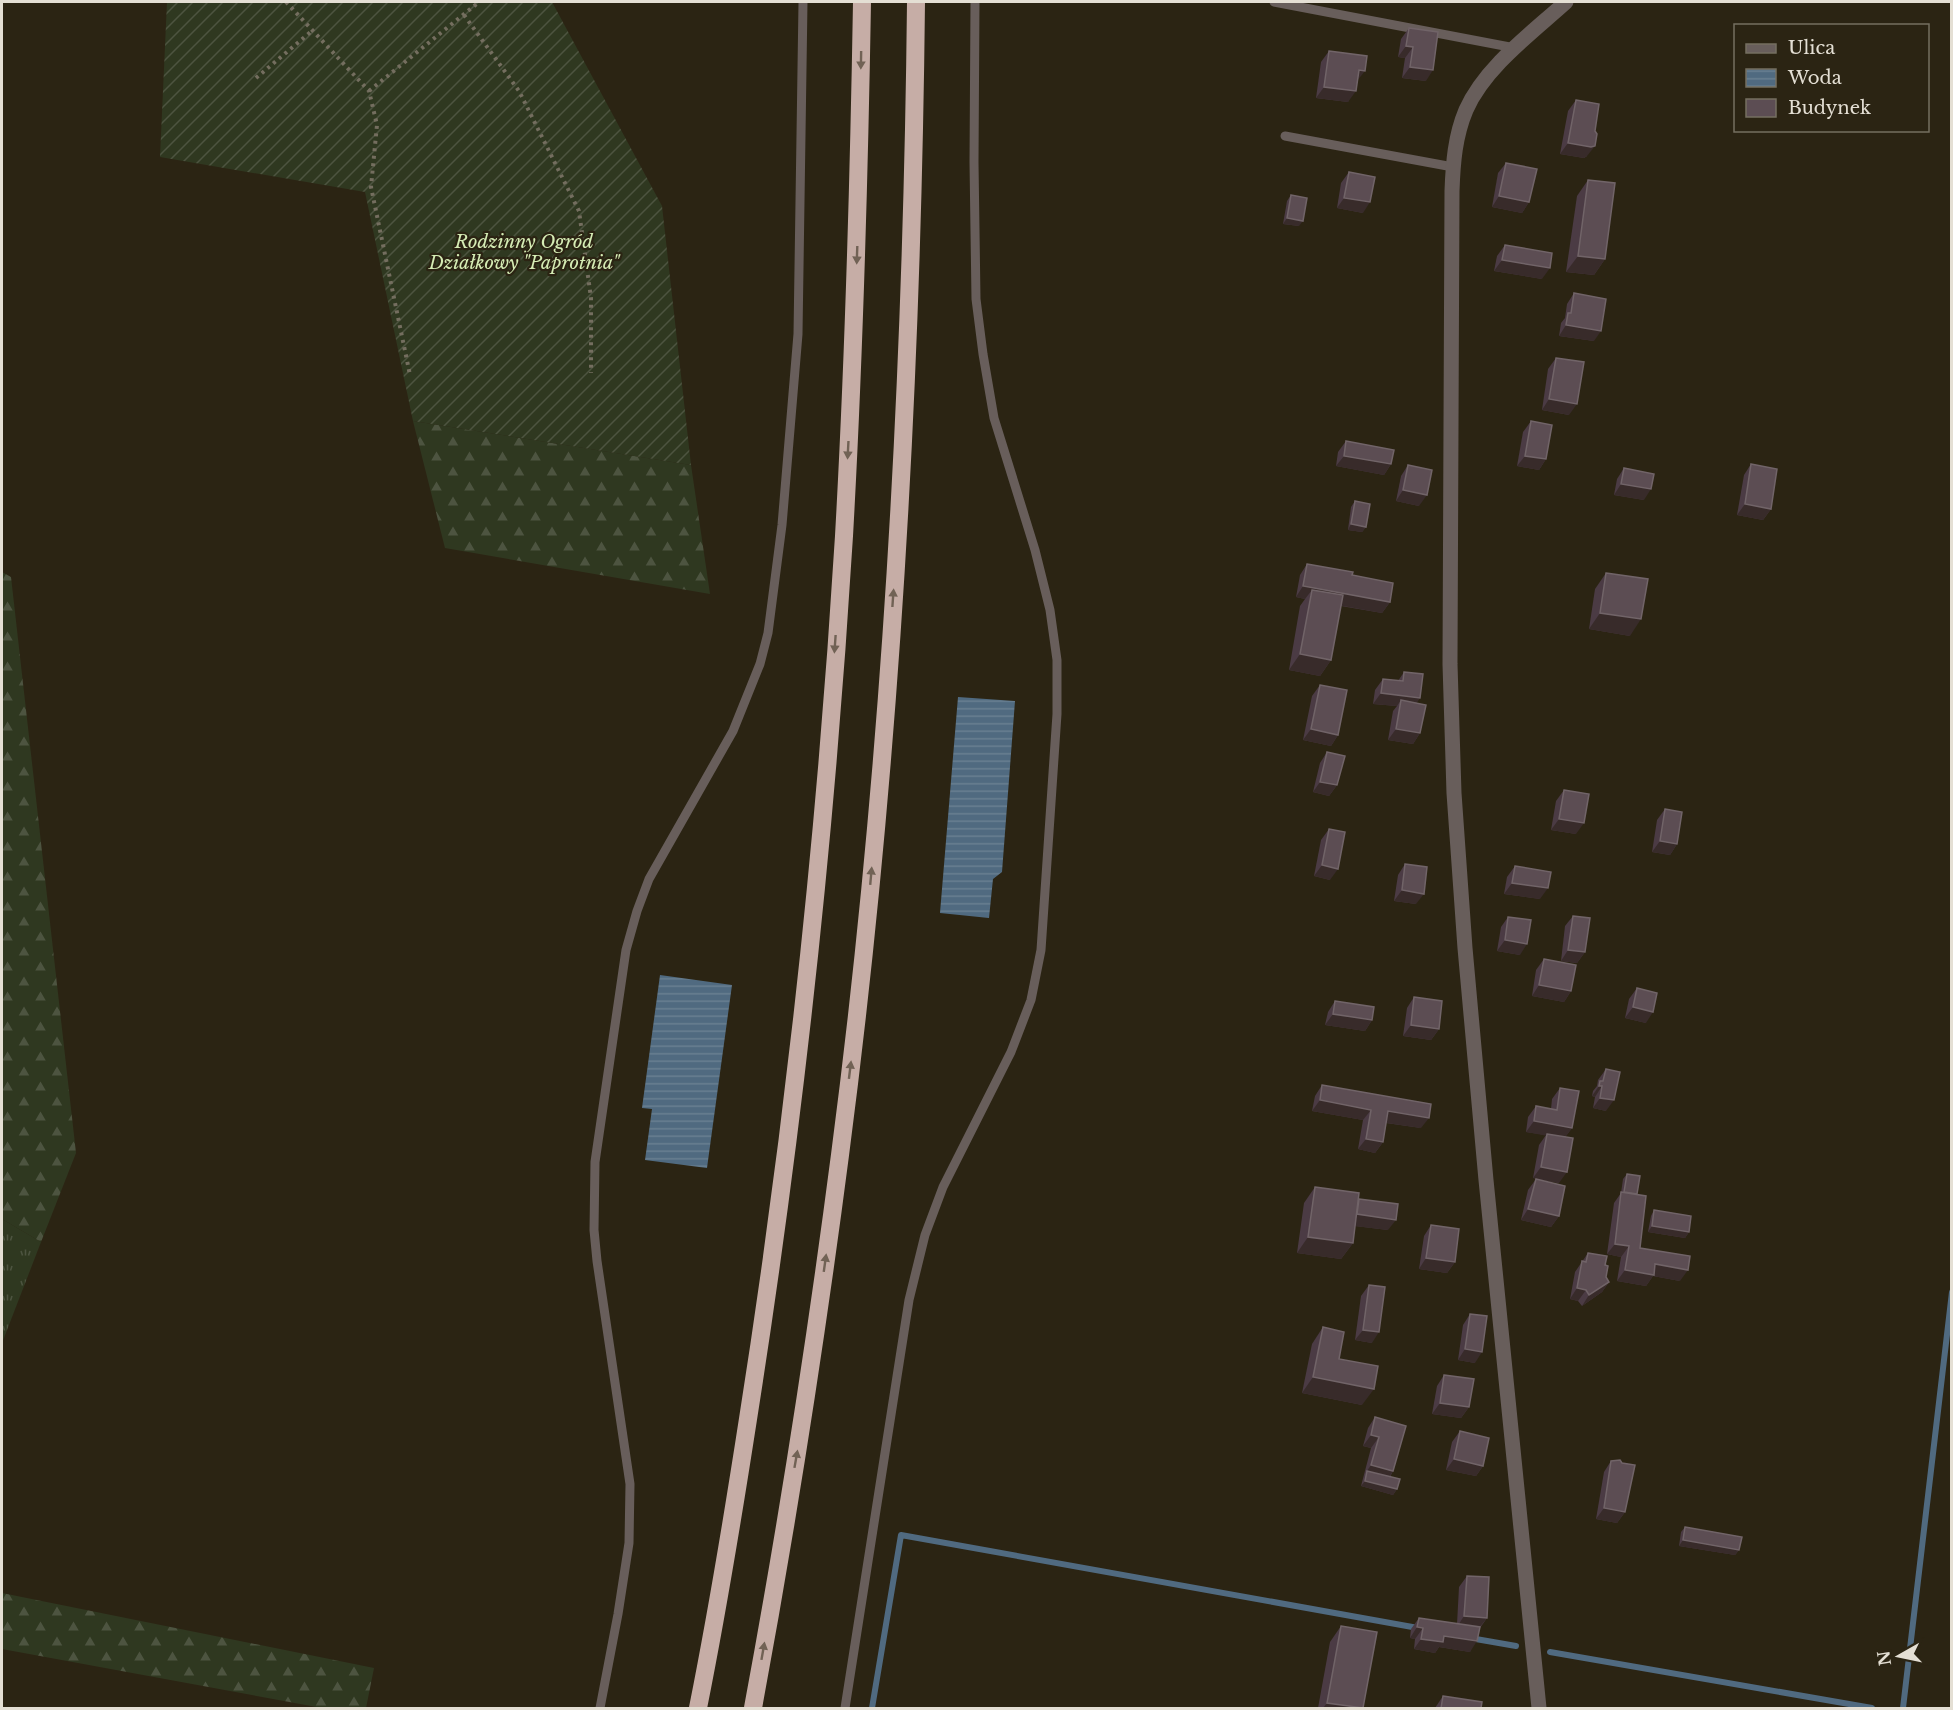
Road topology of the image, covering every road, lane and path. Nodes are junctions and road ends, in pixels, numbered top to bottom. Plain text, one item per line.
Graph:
1 (286, 2) edge
2 (479, 2) edge
3 (803, 2) edge
4 (862, 2) edge
5 (916, 2) edge
6 (975, 2) edge
7 (1274, 2) edge
8 (1566, 2) edge
9 (464, 15) junction
10 (313, 30) junction
11 (1515, 48) junction
12 (256, 78) dead end
13 (369, 91) junction
14 (1285, 136) dead end
15 (1453, 167) junction
16 (591, 373) dead end
17 (410, 375) dead end
18 (600, 1708) edge
19 (698, 1708) edge
20 (753, 1708) edge
21 (845, 1708) edge
22 (1539, 1708) edge

1 - 10 path
2 - 9 path
3 - 18 lane
4 -> 19 highway
20 -> 5 highway
6 - 21 lane
7 - 11 lane
8 - 11 street
9 - 13 path
9 - 16 path
10 - 12 path
10 - 13 path
11 - 15 street
13 - 17 path
14 - 15 lane
15 - 22 street

